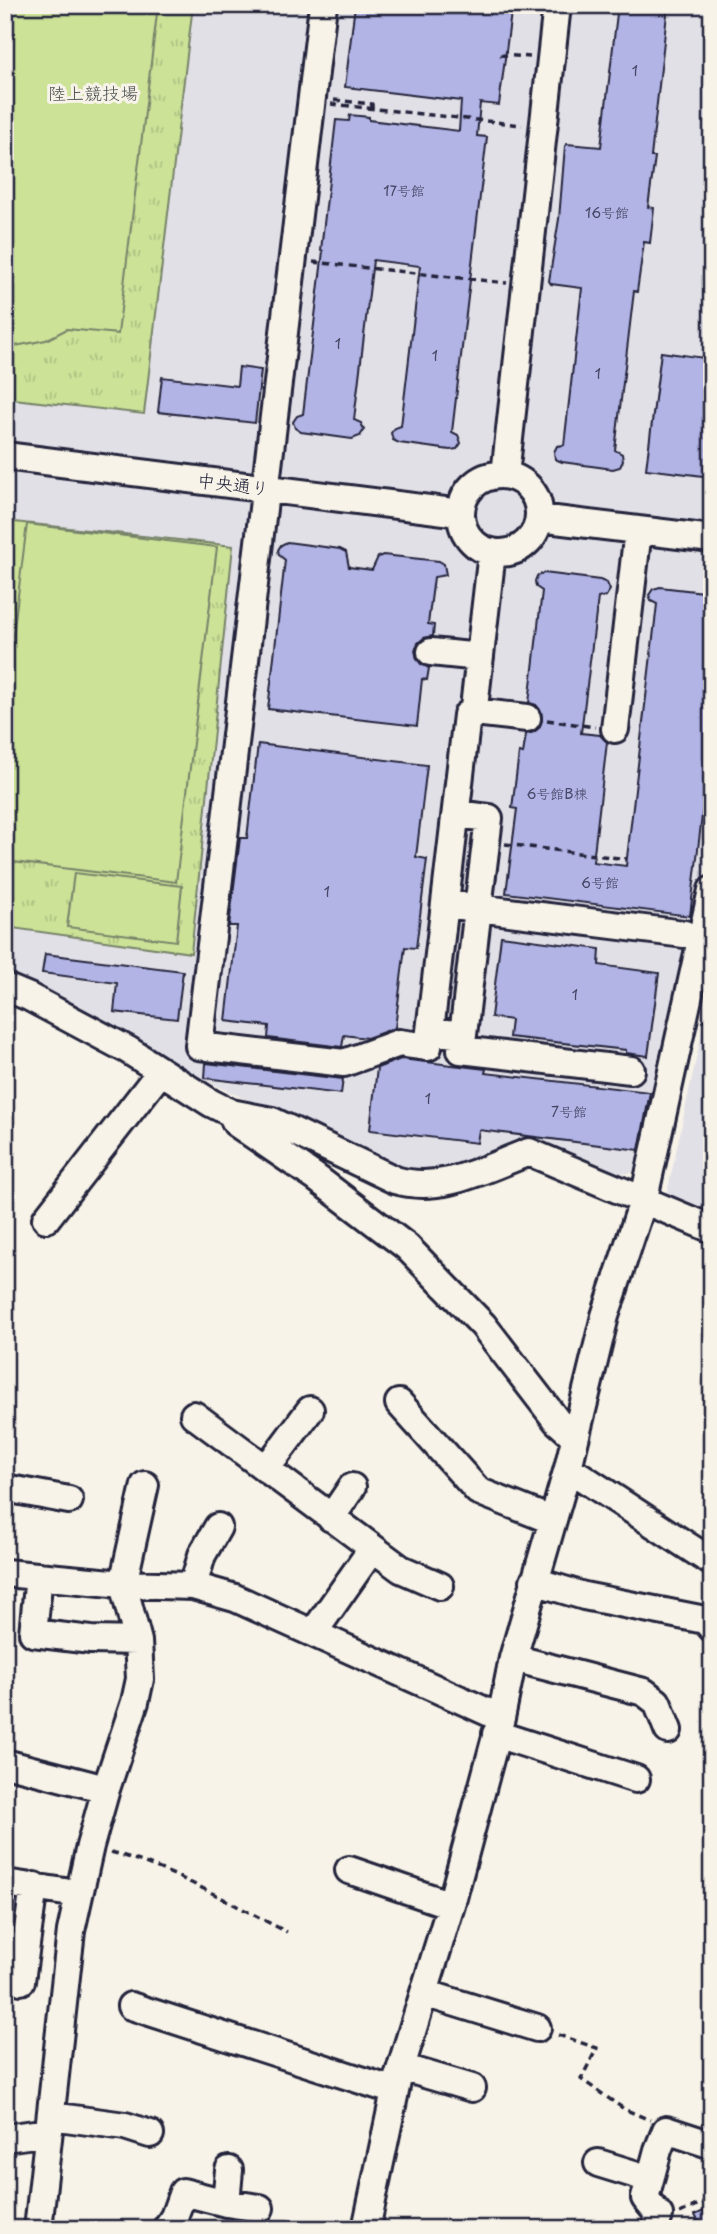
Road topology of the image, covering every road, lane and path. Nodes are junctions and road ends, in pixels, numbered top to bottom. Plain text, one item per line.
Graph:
1 (323, 5) edge
2 (557, 5) edge
3 (500, 55) dead end
4 (535, 58) dead end
5 (333, 100) dead end
6 (319, 103) dead end
7 (372, 108) junction
8 (527, 125) dead end
9 (293, 259) junction
10 (509, 283) dead end
11 (5, 456) edge
12 (505, 475) junction
13 (266, 489) junction
14 (461, 513) junction
15 (538, 518) junction
16 (638, 530) junction
17 (712, 539) edge
18 (492, 552) junction
19 (431, 652) dead end
20 (480, 657) junction
21 (474, 712) junction
22 (544, 719) joint
23 (615, 729) joint
24 (456, 814) junction
25 (486, 842) junction
26 (627, 859) dead end
27 (712, 890) edge
28 (445, 904) junction
29 (478, 908) junction
30 (684, 933) dead end
31 (5, 987) edge
32 (430, 1031) junction
33 (463, 1035) junction
34 (631, 1070) dead end
35 (160, 1071) junction
36 (231, 1113) junction
37 (644, 1198) junction
38 (46, 1219) dead end
39 (712, 1229) edge
40 (399, 1403) dead end
41 (310, 1410) dead end
42 (194, 1415) dead end
43 (575, 1437) junction
44 (568, 1468) junction
45 (266, 1469) junction
46 (23, 1485) edge
47 (145, 1485) dead end
48 (352, 1487) dead end
49 (69, 1500) dead end
50 (331, 1518) junction
51 (551, 1520) junction
52 (218, 1527) dead end
53 (372, 1549) junction
54 (712, 1562) edge
55 (5, 1573) edge
56 (38, 1576) junction
57 (534, 1581) junction
58 (123, 1584) junction
59 (193, 1586) junction
60 (440, 1586) dead end
61 (314, 1632) junction
62 (711, 1638) edge
63 (138, 1641) junction
64 (513, 1658) junction
65 (498, 1726) junction
66 (668, 1730) dead end
67 (5, 1763) edge
68 (636, 1779) dead end
69 (106, 1789) junction
70 (90, 1846) junction
71 (360, 1880) dead end
72 (5, 1883) edge
73 (34, 1886) junction
74 (78, 1894) junction
75 (451, 1905) junction
76 (287, 1932) dead end
77 (21, 1981) dead end
78 (424, 1993) junction
79 (131, 2006) dead end
80 (537, 2028) joint
81 (398, 2079) junction
82 (472, 2088) dead end
83 (50, 2124) junction
84 (135, 2124) dead end
85 (666, 2130) junction
86 (5, 2138) edge
87 (712, 2145) edge
88 (598, 2163) dead end
89 (229, 2170) dead end
90 (650, 2179) junction
91 (712, 2198) edge
92 (226, 2203) junction
93 (260, 2208) dead end
94 (668, 2225) edge
95 (38, 2229) edge
96 (166, 2229) edge
97 (366, 2229) edge

1 - 9 street
2 - 12 street
3 - 4 path
5 - 7 path
6 - 7 path
7 - 8 path
9 - 10 path
9 - 13 street
11 - 13 street, 中央通り
12 - 14 street
12 - 15 street
13 - 14 street, 中央通り
13 - 32 street
14 - 18 street
15 - 16 street
15 - 18 street
16 - 17 street
16 - 23 street
18 - 20 street
19 - 20 street
20 - 21 street
21 - 22 street
21 - 24 street
22 - 23 path
24 - 25 street
24 - 28 street
25 - 26 path
25 - 29 street
27 - 37 street
28 - 29 street
28 - 32 street
29 - 30 street
29 - 33 street
31 - 35 street
32 - 33 street
33 - 34 street
35 - 36 street
35 - 38 street
36 - 37 street
36 - 43 street
37 - 39 street
37 - 43 street
40 - 51 street
41 - 45 street
42 - 45 street
43 - 44 street
44 - 51 street
44 - 54 street
45 - 50 street
46 - 49 street
47 - 58 street
48 - 50 street
50 - 53 street
51 - 57 street
52 - 59 street
53 - 60 street
53 - 61 street
55 - 56 street
56 - 58 street
56 - 63 street
57 - 62 street
57 - 64 street
58 - 59 street
58 - 63 street
59 - 61 street
61 - 65 street
63 - 69 street
64 - 65 street
64 - 66 street
65 - 68 street
65 - 75 street
67 - 69 street
69 - 70 street
70 - 74 street
70 - 76 path
71 - 75 street
72 - 73 street
73 - 74 street
73 - 77 street
74 - 83 street
75 - 78 street
78 - 80 street
78 - 81 street
79 - 81 street
80 - 85 path
81 - 82 street
81 - 97 street
83 - 84 street
83 - 86 street
83 - 95 street
85 - 87 street
85 - 90 street
88 - 90 street
89 - 92 street
90 - 94 street
91 - 94 path
92 - 93 street
92 - 96 street

